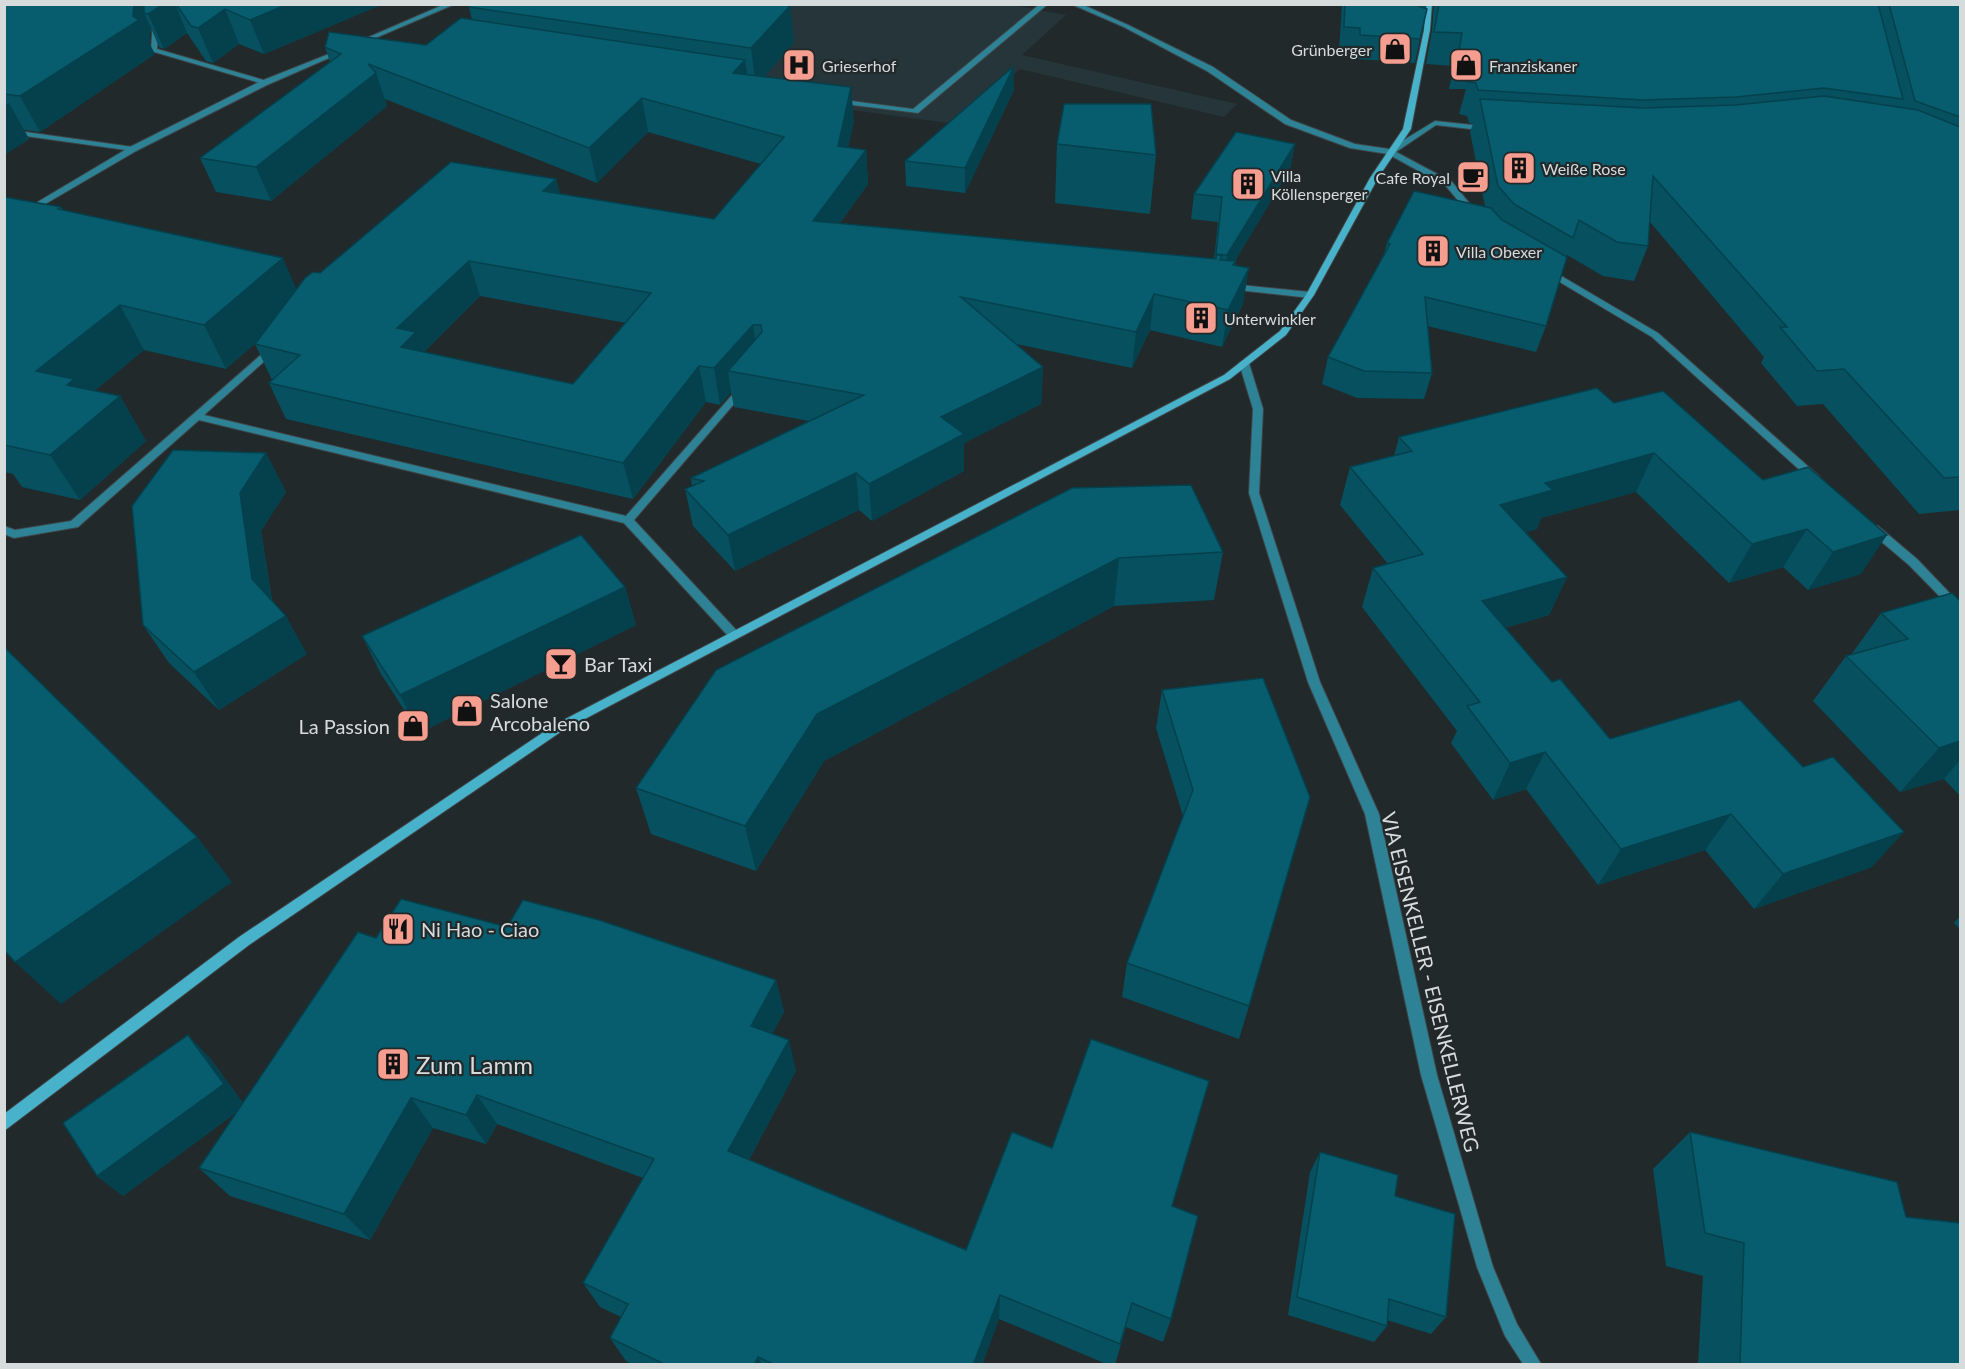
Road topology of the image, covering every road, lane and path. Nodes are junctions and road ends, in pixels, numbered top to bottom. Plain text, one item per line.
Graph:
1 (157, 4) edge
2 (452, 4) edge
3 (1045, 4) edge
4 (1074, 4) edge
5 (1429, 4) edge
6 (1417, 27) edge
7 (1427, 30) junction
8 (806, 59) dead end
9 (264, 83) junction
10 (766, 92) edge
11 (778, 93) junction
12 (789, 95) edge
13 (823, 99) edge
14 (1494, 129) edge
15 (4, 131) edge
16 (134, 149) junction
17 (1390, 152) junction
18 (1484, 225) edge
19 (4, 226) edge
20 (1538, 265) edge
21 (1217, 286) edge
22 (1310, 295) junction
23 (282, 340) edge
24 (1244, 363) junction
25 (748, 382) edge
26 (197, 416) junction
27 (1822, 484) edge
28 (628, 520) junction
29 (1868, 523) edge
30 (4, 530) edge
31 (1960, 610) edge
32 (734, 635) junction
33 (4, 1124) edge
34 (1533, 1365) edge

1 - 9 street
2 - 9 street
3 - 13 street
4 - 17 street
5 - 7 main road
6 - 7 street
7 - 17 main road
8 - 11 street
9 - 16 street
10 - 11 street
11 - 12 street
14 - 17 street
15 - 16 street
16 - 19 street
17 - 18 street
17 - 22 main road
20 - 27 street
21 - 22 street
22 - 24 main road
23 - 26 street
24 - 32 main road
24 - 34 street, VIA EISENKELLER - EISENKELLERWEG
25 - 28 street
26 - 28 street
26 - 30 street
28 - 32 street
29 - 31 street
32 - 33 main road

